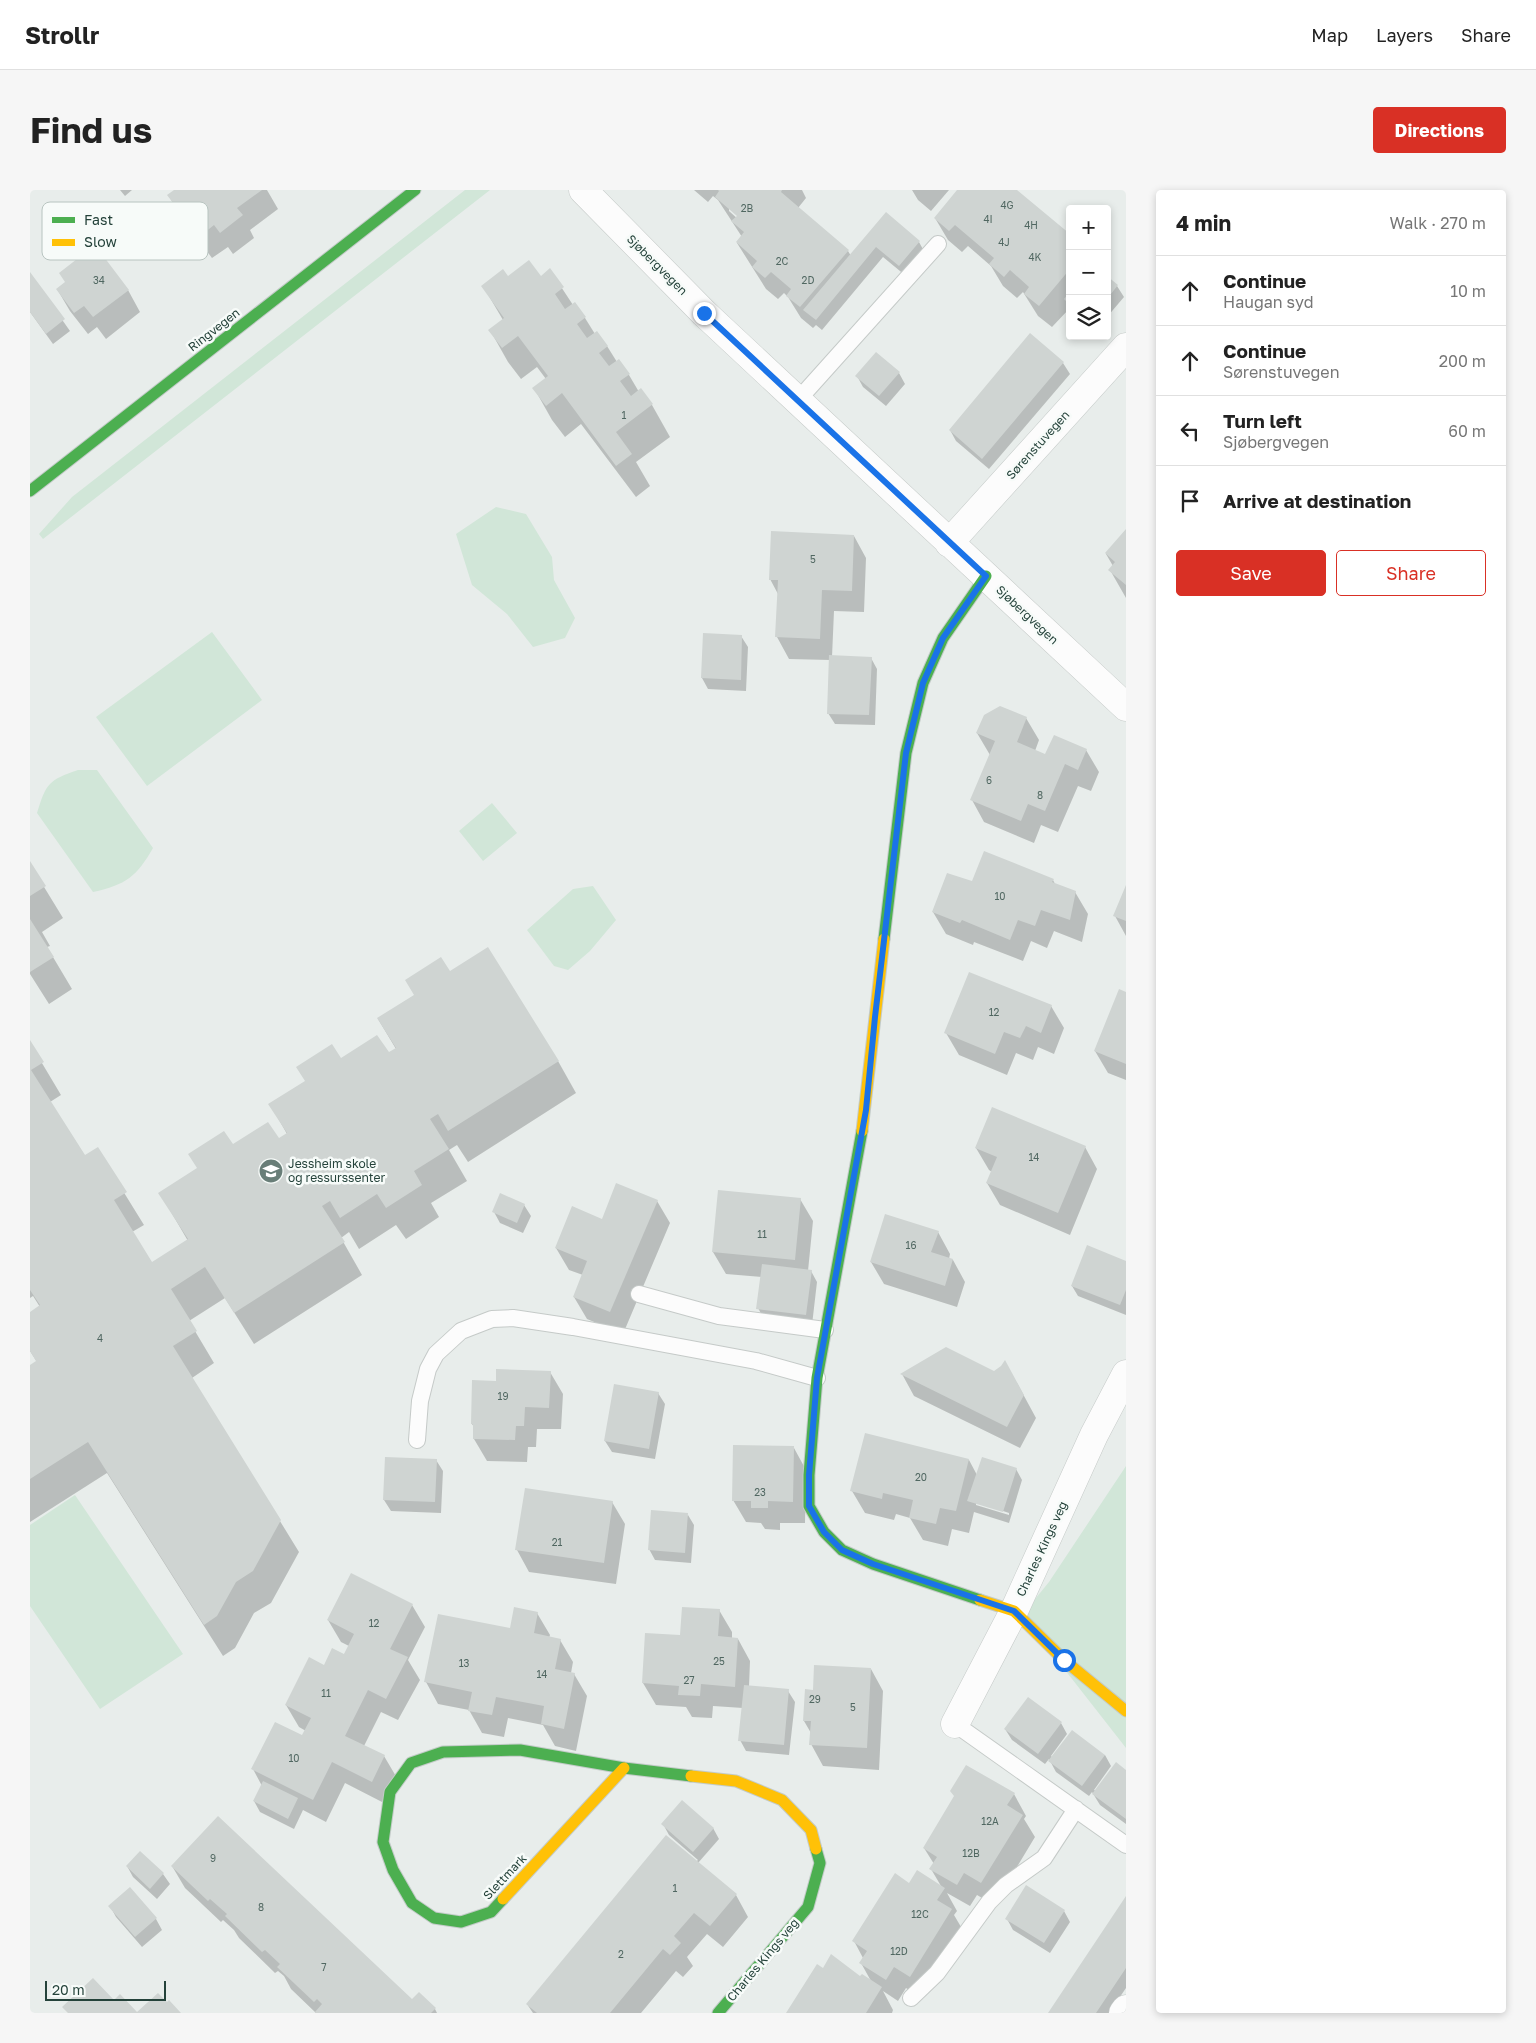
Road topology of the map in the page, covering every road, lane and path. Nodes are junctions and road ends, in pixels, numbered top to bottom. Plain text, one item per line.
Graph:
1 (415, 190) edge
2 (583, 190) edge
3 (938, 244) dead end
4 (1126, 348) edge
5 (798, 400) junction
6 (30, 491) edge
7 (950, 543) junction
8 (986, 576) junction
9 (1126, 707) edge
10 (639, 1294) dead end
11 (825, 1330) junction
12 (1126, 1374) edge
13 (817, 1378) junction
14 (417, 1440) dead end
15 (1014, 1611) junction
16 (1126, 1711) edge
17 (955, 1724) joint
18 (624, 1768) junction
19 (1076, 1809) junction
20 (1126, 1844) edge
21 (808, 1907) joint
22 (911, 1998) dead end
23 (1126, 2009) edge
24 (718, 2013) edge
25 (1123, 2013) edge

1 - 6 street, Ringvegen
2 - 5 street, Sjøbergvegen
3 - 5 lane
4 - 7 street, Sørenstuvegen
5 - 7 street, Sjøbergvegen
7 - 8 street, Sjøbergvegen
8 - 9 street, Sjøbergvegen
8 - 11 street
10 - 11 lane
11 - 13 street
12 - 15 street, Charles Kings veg
13 - 14 lane
13 - 15 street
15 - 16 street
15 - 17 street, Charles Kings veg
17 - 19 lane
18 - 18 street, Slettmark
18 - 21 street, Slettmark
19 - 20 lane
19 - 22 lane
21 - 24 street, Charles Kings veg
23 - 25 street

